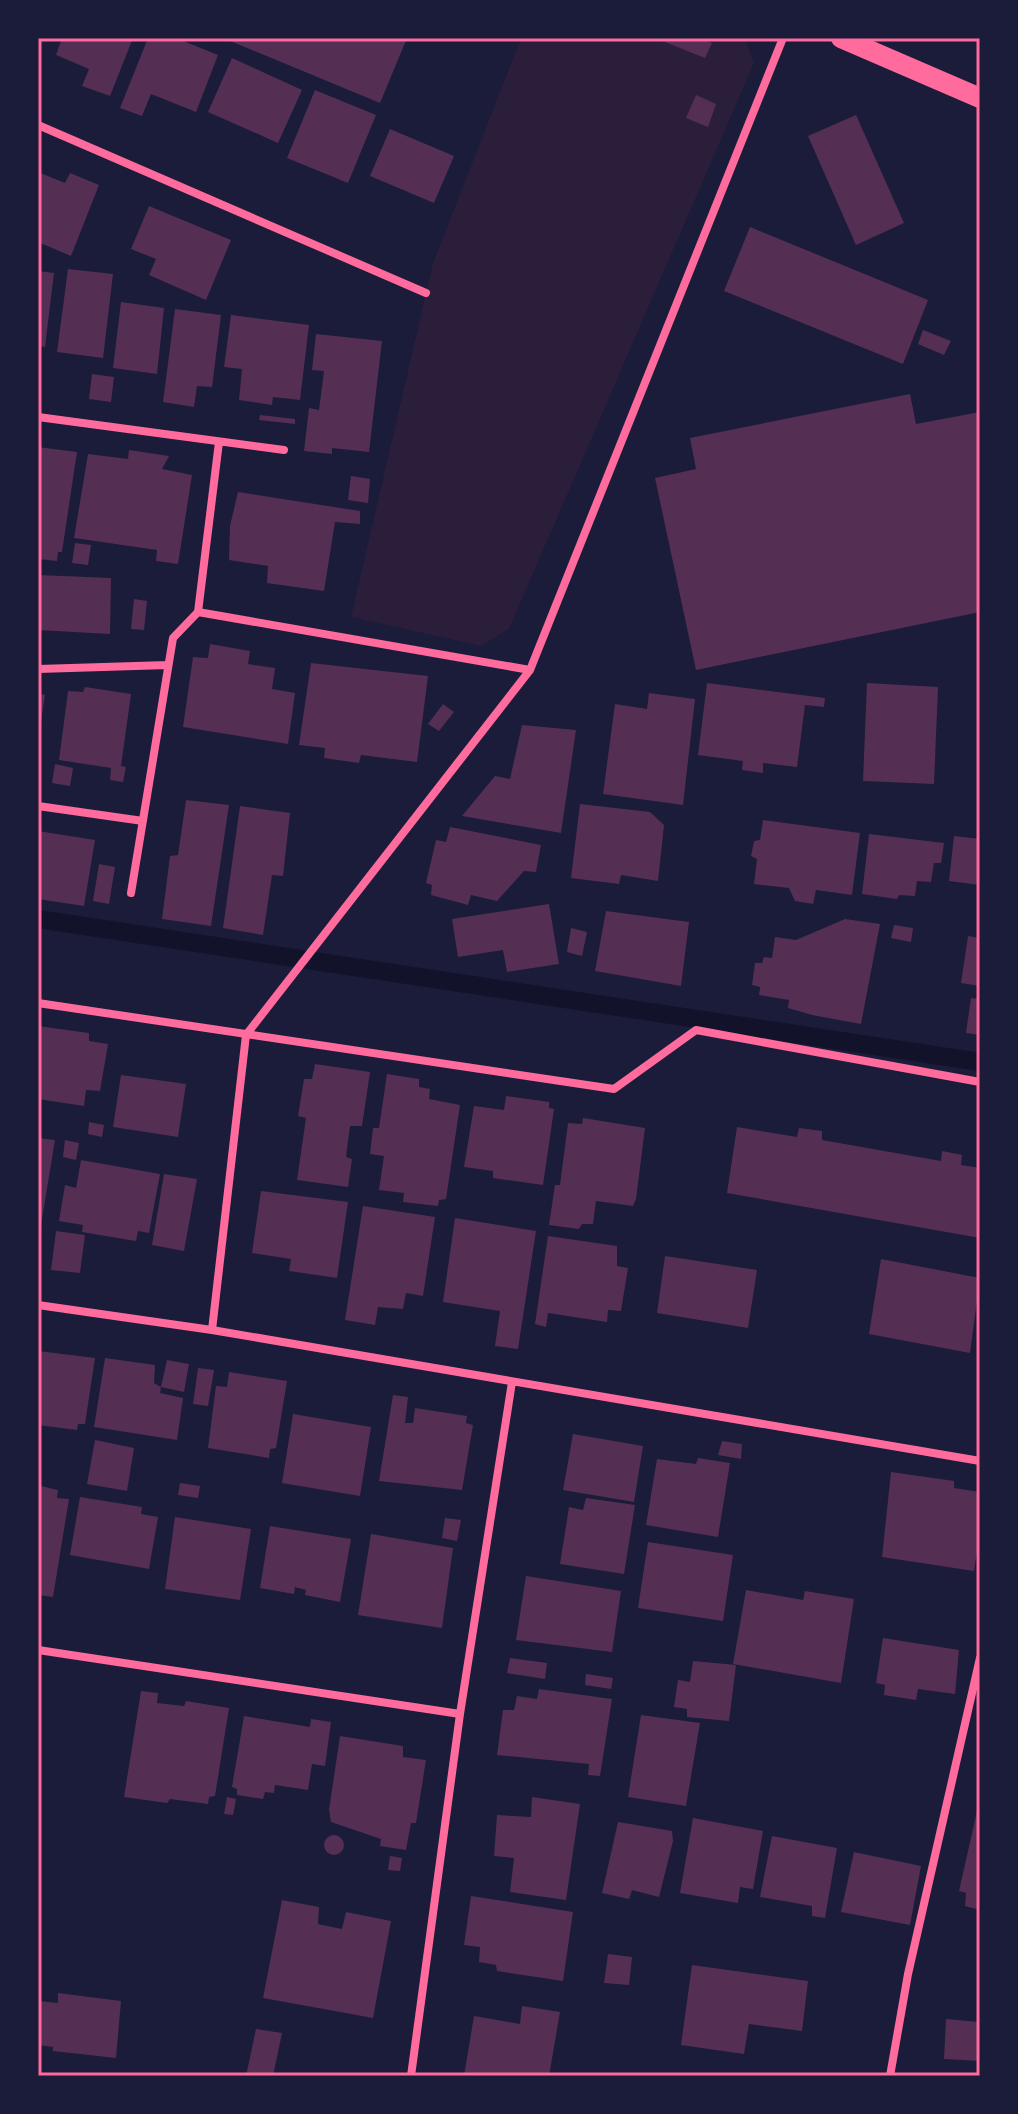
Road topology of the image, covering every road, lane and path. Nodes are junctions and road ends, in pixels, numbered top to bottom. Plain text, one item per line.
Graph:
1 (783, 38) edge
2 (841, 38) edge
3 (980, 98) edge
4 (38, 125) edge
5 (426, 293) dead end
6 (38, 417) edge
7 (219, 442) junction
8 (284, 450) dead end
9 (198, 612) junction
10 (168, 665) junction
11 (38, 669) edge
12 (530, 670) junction
13 (38, 806) edge
14 (143, 821) junction
15 (131, 893) dead end
16 (38, 1003) edge
17 (246, 1035) junction
18 (980, 1082) edge
19 (38, 1305) edge
20 (212, 1330) junction
21 (512, 1382) junction
22 (980, 1461) edge
23 (38, 1650) edge
24 (980, 1658) edge
25 (460, 1714) junction
26 (411, 2076) edge
27 (890, 2076) edge

1 - 12 street
2 - 3 main road
4 - 5 street
6 - 7 street
7 - 8 street
7 - 9 street
9 - 10 street
9 - 12 street
10 - 11 street
10 - 14 street
12 - 17 street
13 - 14 street
14 - 15 street
16 - 17 street
17 - 18 street
17 - 20 street
19 - 20 street
20 - 21 street
21 - 22 street
21 - 25 street
23 - 25 street
24 - 27 street
25 - 26 street

